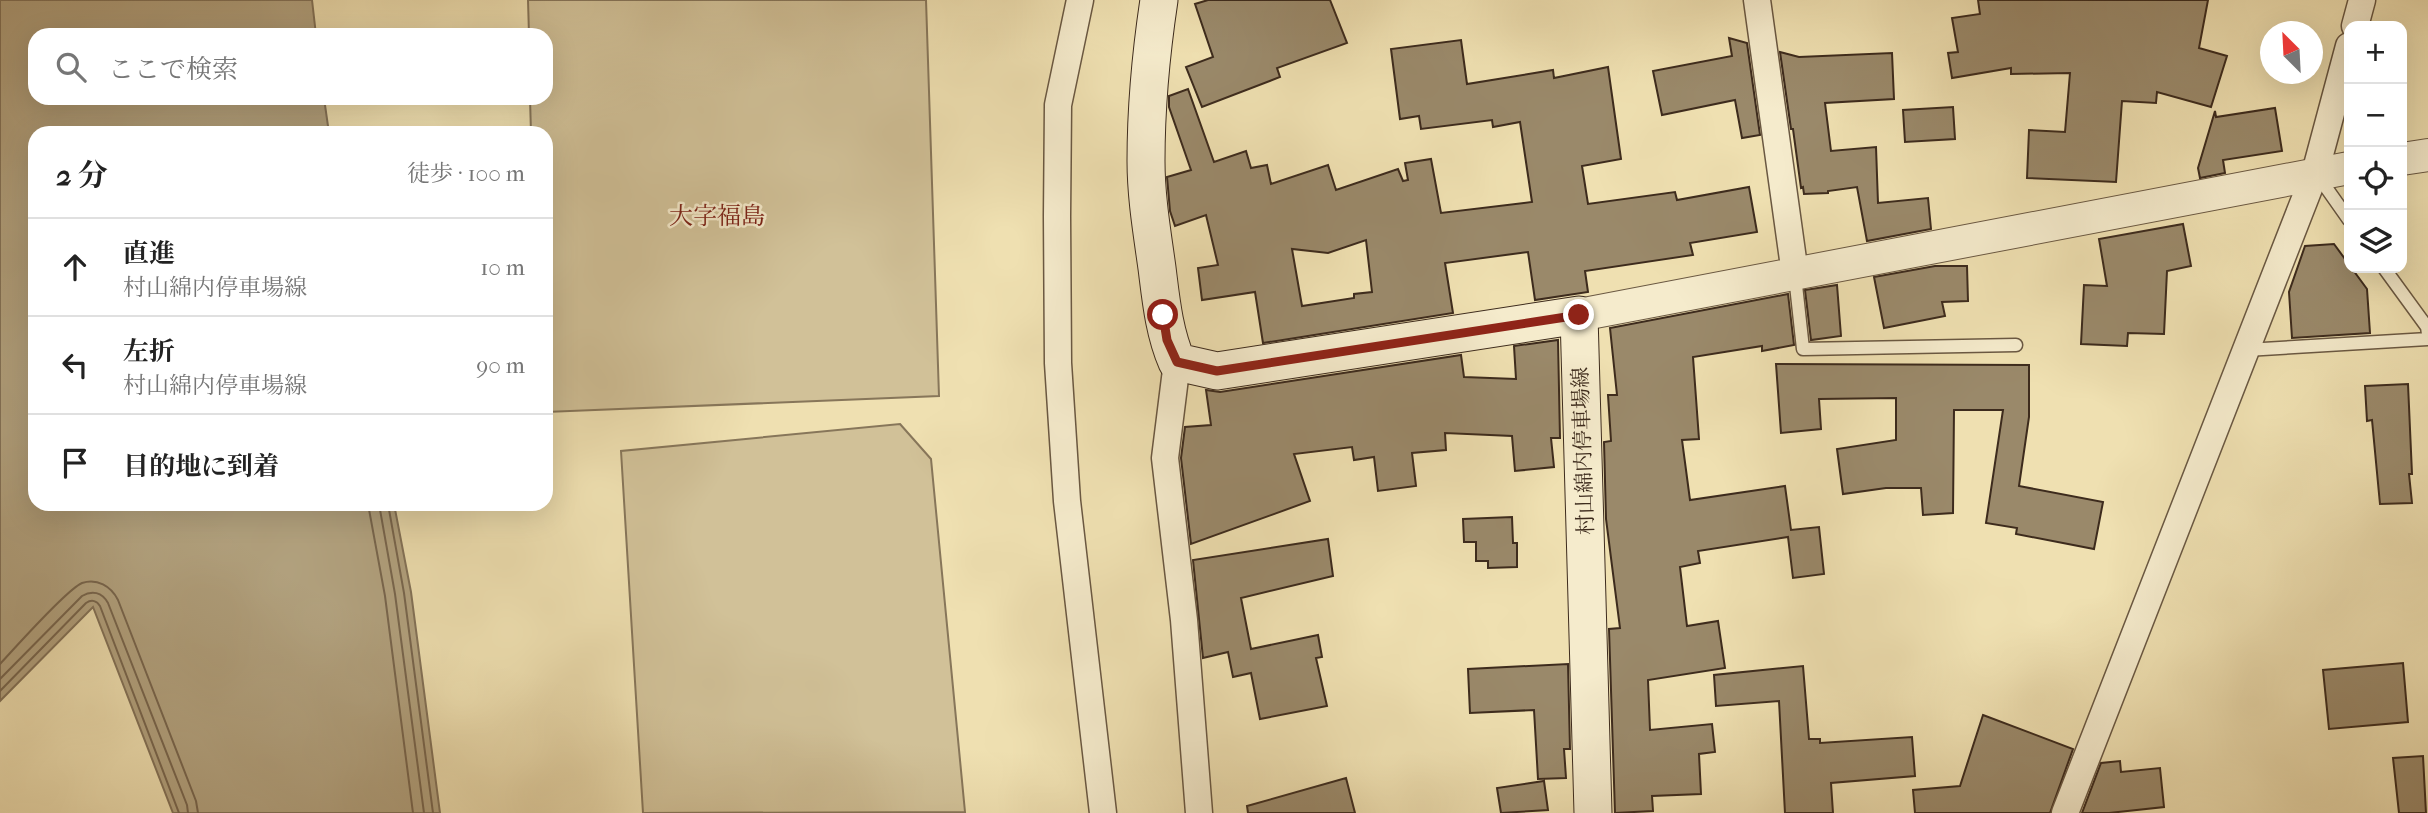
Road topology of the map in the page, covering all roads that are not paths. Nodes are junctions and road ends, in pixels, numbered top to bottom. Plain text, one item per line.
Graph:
1 (1080, 0) edge
2 (1159, 0) edge
3 (1757, 0) edge
4 (2362, 0) edge
5 (2356, 21) edge
6 (2344, 66) edge
7 (2428, 155) edge
8 (2407, 158) edge
9 (2344, 169) edge
10 (2315, 173) junction
11 (2344, 213) edge
12 (2388, 273) edge
13 (1795, 274) junction
14 (1579, 315) junction
15 (2428, 336) edge
16 (2016, 345) dead end
17 (2246, 350) junction
18 (1177, 362) junction
19 (1103, 813) edge
20 (1199, 813) edge
21 (1593, 813) edge
22 (2065, 813) edge

1 - 19 street
2 - 18 main road
3 - 13 street
4 - 5 street
6 - 10 street
7 - 8 street
9 - 10 street
10 - 11 lane
10 - 13 street
10 - 17 street
12 - 15 lane
13 - 14 street
13 - 16 lane
14 - 18 main road
14 - 21 main road, 村山綿内停車場線
15 - 17 lane
17 - 22 street
18 - 20 street

